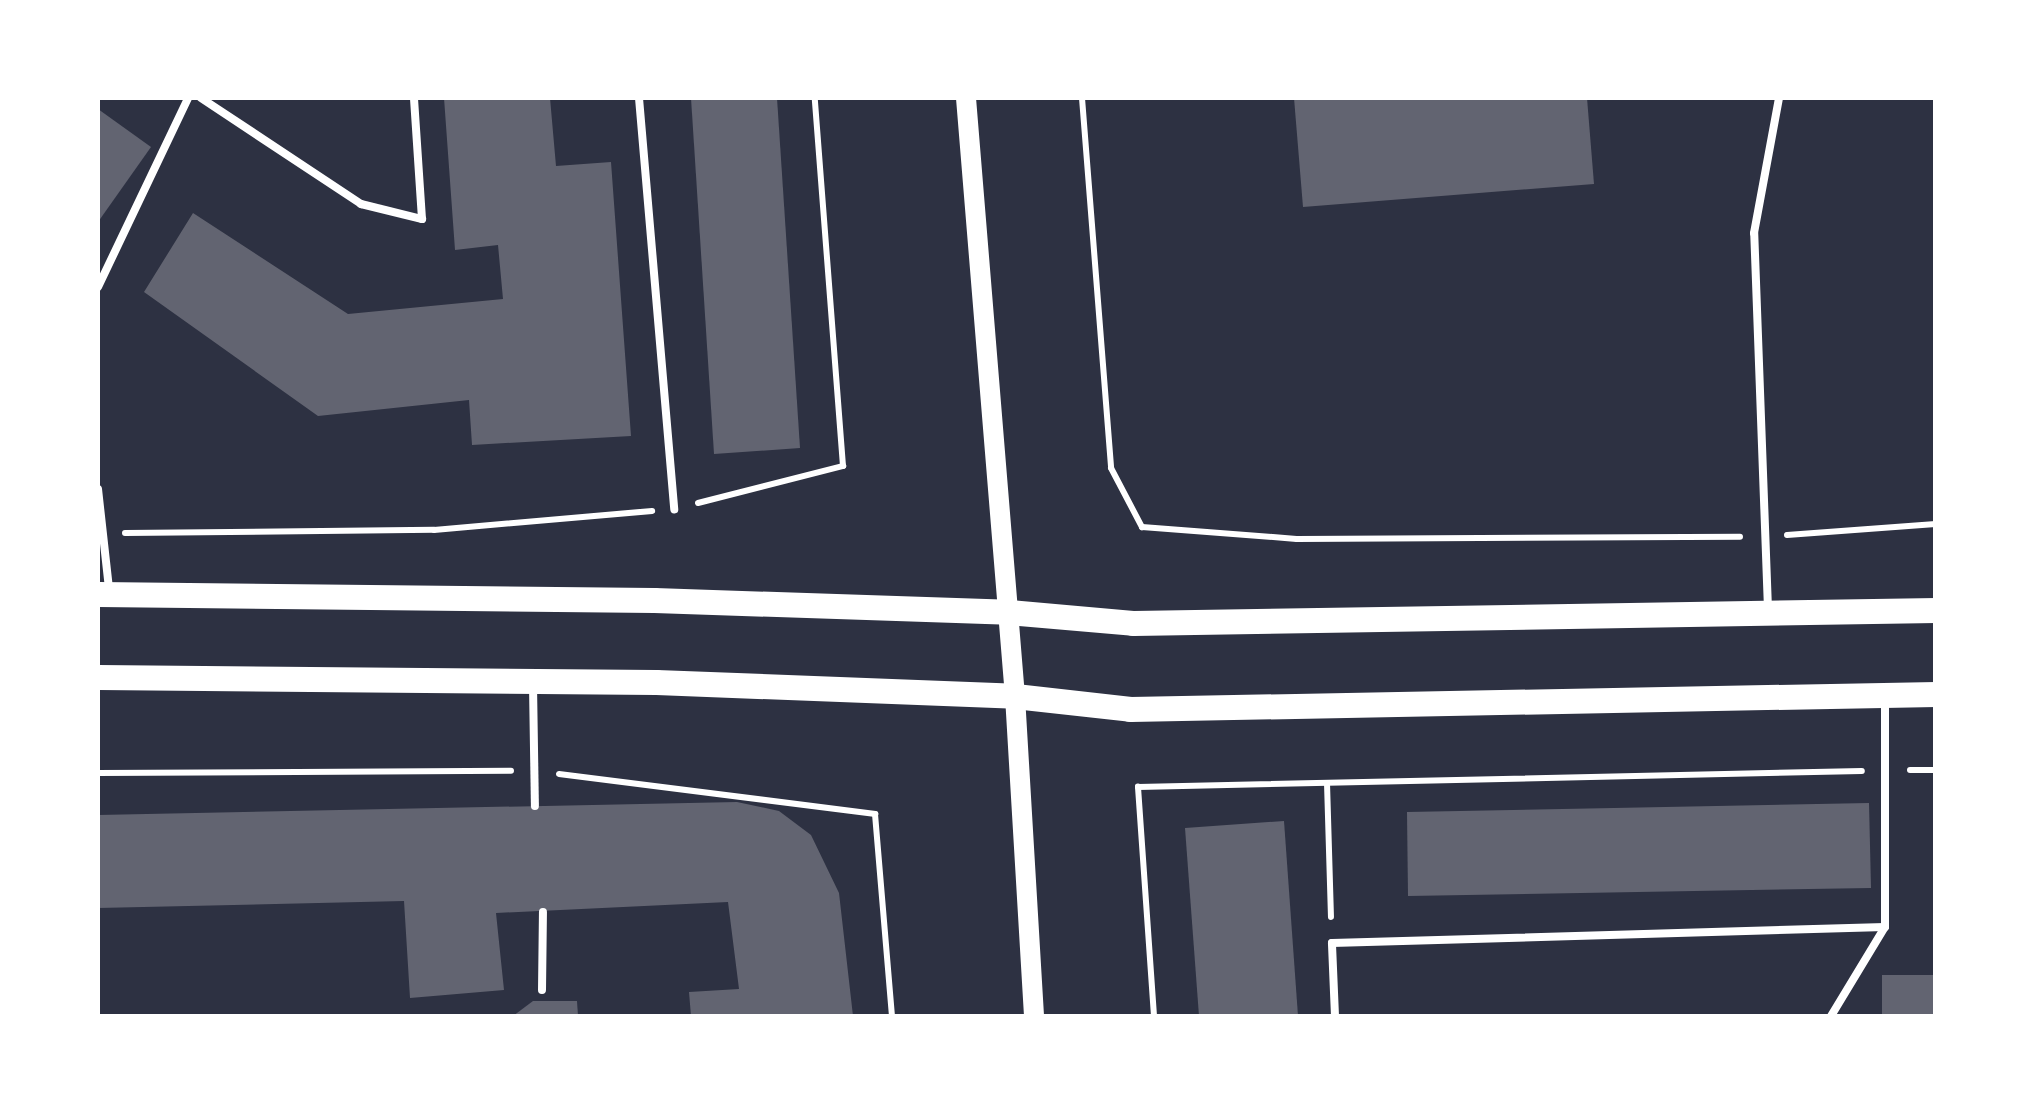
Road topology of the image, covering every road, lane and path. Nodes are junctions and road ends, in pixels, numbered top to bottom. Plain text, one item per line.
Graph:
1 (188, 98) edge
2 (201, 98) edge
3 (414, 98) edge
4 (639, 98) edge
5 (815, 98) edge
6 (966, 98) edge
7 (1082, 98) edge
8 (1779, 98) edge
9 (98, 287) edge
10 (98, 489) edge
11 (674, 510) junction
12 (1936, 524) edge
13 (104, 533) junction
14 (1765, 537) junction
15 (103, 594) edge
16 (1768, 610) junction
17 (1936, 610) edge
18 (1008, 612) junction
19 (98, 677) edge
20 (533, 681) junction
21 (1885, 694) junction
22 (1936, 694) edge
23 (1015, 696) junction
24 (534, 770) junction
25 (1936, 770) edge
26 (1885, 771) junction
27 (98, 773) edge
28 (1327, 783) junction
29 (535, 806) dead end
30 (543, 912) dead end
31 (1885, 927) junction
32 (1332, 944) junction
33 (542, 990) dead end
34 (892, 1016) edge
35 (1034, 1016) edge
36 (1154, 1016) edge
37 (1335, 1016) edge
38 (1830, 1016) edge

1 - 9 lane
2 - 3 lane
4 - 11 lane
5 - 11 path
6 - 18 main road
7 - 14 path
8 - 14 lane
10 - 13 lane
11 - 13 path
12 - 14 path
13 - 15 lane
14 - 16 lane
15 - 18 main road
16 - 17 main road
16 - 18 main road
18 - 23 main road
19 - 20 main road
20 - 23 main road
20 - 24 lane
21 - 22 main road
21 - 23 main road
21 - 26 lane
23 - 35 main road
24 - 27 path
24 - 29 lane
24 - 34 path
25 - 26 path
26 - 28 path
26 - 31 lane
28 - 32 path
28 - 36 path
30 - 33 lane
31 - 32 lane
31 - 38 lane
32 - 37 lane

